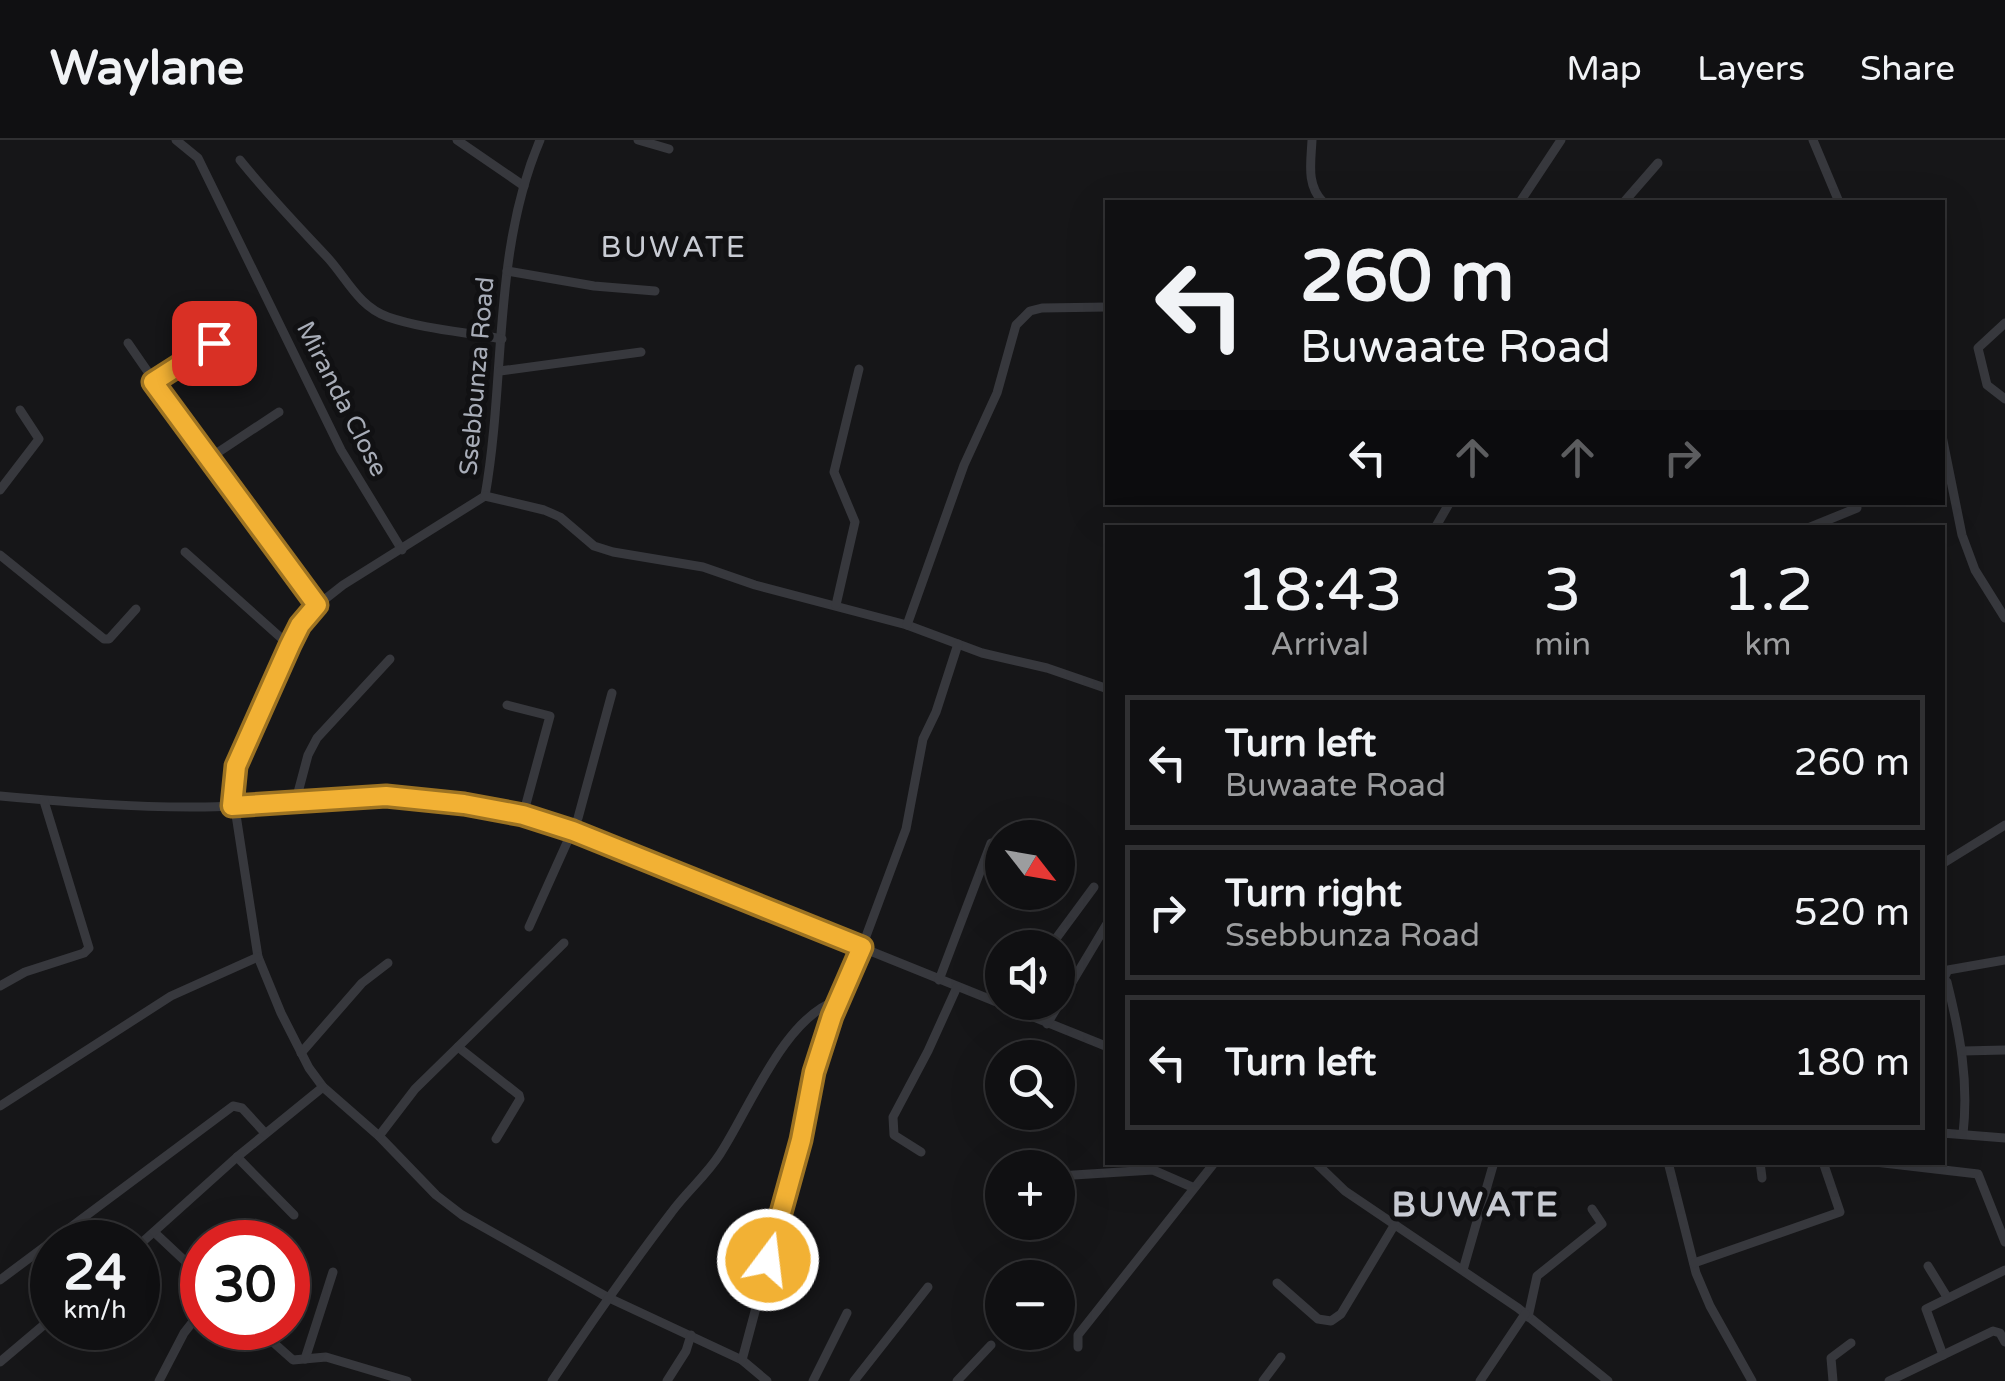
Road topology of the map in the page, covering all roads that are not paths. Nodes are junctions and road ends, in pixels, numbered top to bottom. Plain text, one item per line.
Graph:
1 (176, 140) edge
2 (458, 140) edge
3 (540, 140) edge
4 (638, 140) edge
5 (1312, 140) edge
6 (1560, 140) edge
7 (1814, 140) edge
8 (669, 149) dead end
9 (240, 160) dead end
10 (1658, 163) dead end
11 (524, 186) junction
12 (1322, 200) edge
13 (1521, 200) edge
14 (1626, 200) edge
15 (1838, 200) edge
16 (507, 270) junction
17 (655, 291) dead end
18 (1105, 307) edge
19 (2005, 323) edge
20 (502, 339) junction
21 (128, 343) dead end
22 (214, 343) dead end
23 (641, 352) dead end
24 (860, 369) dead end
25 (500, 372) junction
26 (153, 382) junction
27 (2005, 399) edge
28 (20, 410) dead end
29 (279, 412) dead end
30 (1945, 451) edge
31 (208, 458) junction
32 (0, 490) edge
33 (485, 496) junction
34 (1857, 508) dead end
35 (1815, 525) edge
36 (402, 550) junction
37 (185, 552) dead end
38 (0, 555) edge
39 (836, 604) junction
40 (317, 605) junction
41 (136, 608) dead end
42 (2005, 618) edge
43 (907, 624) junction
44 (958, 644) junction
45 (290, 645) junction
46 (390, 659) dead end
47 (1105, 688) edge
48 (612, 694) dead end
49 (507, 705) dead end
50 (0, 796) edge
51 (296, 800) junction
52 (44, 802) junction
53 (232, 806) junction
54 (523, 815) junction
55 (2005, 825) edge
56 (573, 831) junction
57 (985, 859) edge
58 (1945, 862) edge
59 (1094, 887) dead end
60 (1105, 927) edge
61 (529, 928) dead end
62 (1062, 930) edge
63 (564, 943) dead end
64 (862, 947) junction
65 (258, 957) junction
66 (2005, 960) edge
67 (388, 963) dead end
68 (1945, 975) edge
69 (940, 980) junction
70 (1945, 985) edge
71 (0, 986) edge
72 (957, 987) junction
73 (985, 997) edge
74 (838, 1000) junction
75 (1040, 1020) edge
76 (1048, 1024) junction
77 (1105, 1044) edge
78 (458, 1047) junction
79 (2005, 1050) edge
80 (1964, 1051) junction
81 (302, 1053) junction
82 (323, 1087) junction
83 (0, 1106) edge
84 (265, 1133) junction
85 (1945, 1133) edge
86 (1963, 1134) junction
87 (379, 1136) junction
88 (496, 1138) dead end
89 (2005, 1138) edge
90 (920, 1152) dead end
91 (237, 1157) junction
92 (1211, 1165) edge
93 (1319, 1165) edge
94 (1493, 1165) edge
95 (1669, 1165) edge
96 (1760, 1165) edge
97 (1824, 1165) edge
98 (1901, 1165) edge
99 (1075, 1175) edge
100 (1762, 1178) dead end
101 (1192, 1187) junction
102 (1592, 1208) dead end
103 (294, 1215) dead end
104 (1395, 1224) junction
105 (160, 1227) edge
106 (160, 1238) edge
107 (2005, 1242) edge
108 (180, 1256) edge
109 (1694, 1264) junction
110 (1928, 1266) dead end
111 (1463, 1270) junction
112 (2005, 1270) edge
113 (333, 1272) dead end
114 (0, 1280) edge
115 (1278, 1284) dead end
116 (928, 1287) dead end
117 (607, 1297) junction
118 (1947, 1297) junction
119 (847, 1314) dead end
120 (1527, 1316) junction
121 (690, 1336) junction
122 (30, 1337) edge
123 (180, 1342) edge
124 (2005, 1342) edge
125 (1851, 1343) dead end
126 (1078, 1346) dead end
127 (279, 1350) edge
128 (985, 1350) edge
129 (1943, 1355) junction
130 (1280, 1357) dead end
131 (304, 1359) junction
132 (742, 1360) junction
133 (0, 1362) edge
134 (159, 1381) edge
135 (406, 1381) edge
136 (552, 1381) edge
137 (667, 1381) edge
138 (767, 1381) edge
139 (813, 1381) edge
140 (854, 1381) edge
141 (957, 1381) edge
142 (1264, 1381) edge
143 (1480, 1381) edge
144 (1608, 1381) edge
145 (1752, 1381) edge
146 (1833, 1381) edge
147 (1888, 1381) edge

1 - 36 street, Miranda Close
2 - 11 street
3 - 11 street, Ssebbunza Road
4 - 8 street
5 - 12 street
6 - 13 street
7 - 15 street
9 - 20 street
10 - 14 street
11 - 16 street, Ssebbunza Road
16 - 17 street
16 - 20 street, Ssebbunza Road
18 - 43 street
19 - 27 street
20 - 25 street, Ssebbunza Road
21 - 26 street
22 - 26 street
23 - 25 street
24 - 39 street
25 - 33 street, Ssebbunza Road
26 - 31 street
28 - 32 street
29 - 31 street
30 - 42 street
31 - 40 street
33 - 36 street, Ssebbunza Road
33 - 39 street
34 - 35 street
36 - 40 street, Ssebbunza Road
37 - 45 street
38 - 41 street
39 - 43 street
40 - 45 street, Ssebbunza Road
43 - 44 street
44 - 47 street
44 - 64 street
45 - 53 street, Ssebbunza Road
46 - 51 street
48 - 56 street
49 - 54 street
50 - 52 street
51 - 53 street
51 - 54 street
52 - 53 street
52 - 71 street
53 - 65 street, Ssebbunza Road
54 - 56 street
55 - 58 street
56 - 61 street
56 - 64 street
57 - 69 street
59 - 62 street
60 - 76 street
63 - 78 street
64 - 69 street
64 - 74 street
65 - 81 street, Ssebbunza Road
65 - 83 street
66 - 68 street
67 - 81 street
69 - 72 street
70 - 80 street
72 - 73 street
72 - 90 street
74 - 117 street
74 - 132 street
75 - 76 street
76 - 77 street
78 - 87 street
78 - 88 street
79 - 80 street
80 - 86 street
81 - 82 street, Ssebbunza Road
82 - 84 street
82 - 87 street, Ssebbunza Road
84 - 91 street
84 - 114 street
85 - 86 street
86 - 89 street
87 - 117 street, Ssebbunza Road
91 - 103 street
91 - 105 street
92 - 101 street
93 - 104 street
94 - 111 street
95 - 109 street
96 - 100 street
97 - 109 street
98 - 107 street
99 - 101 street
101 - 126 street
102 - 120 street
104 - 111 street
104 - 115 street
106 - 108 street
109 - 145 street
110 - 118 street
111 - 120 street
112 - 118 street
113 - 131 street
116 - 140 street
117 - 121 street, Ssebbunza Road
117 - 136 street
118 - 129 street
119 - 139 street
120 - 143 street
120 - 144 street
121 - 132 street, Ssebbunza Road
121 - 137 street
122 - 133 street
123 - 134 street
124 - 129 street
125 - 146 street
127 - 131 street
128 - 141 street
129 - 147 street
130 - 142 street
131 - 135 street
132 - 138 street, Ssebbunza Road

